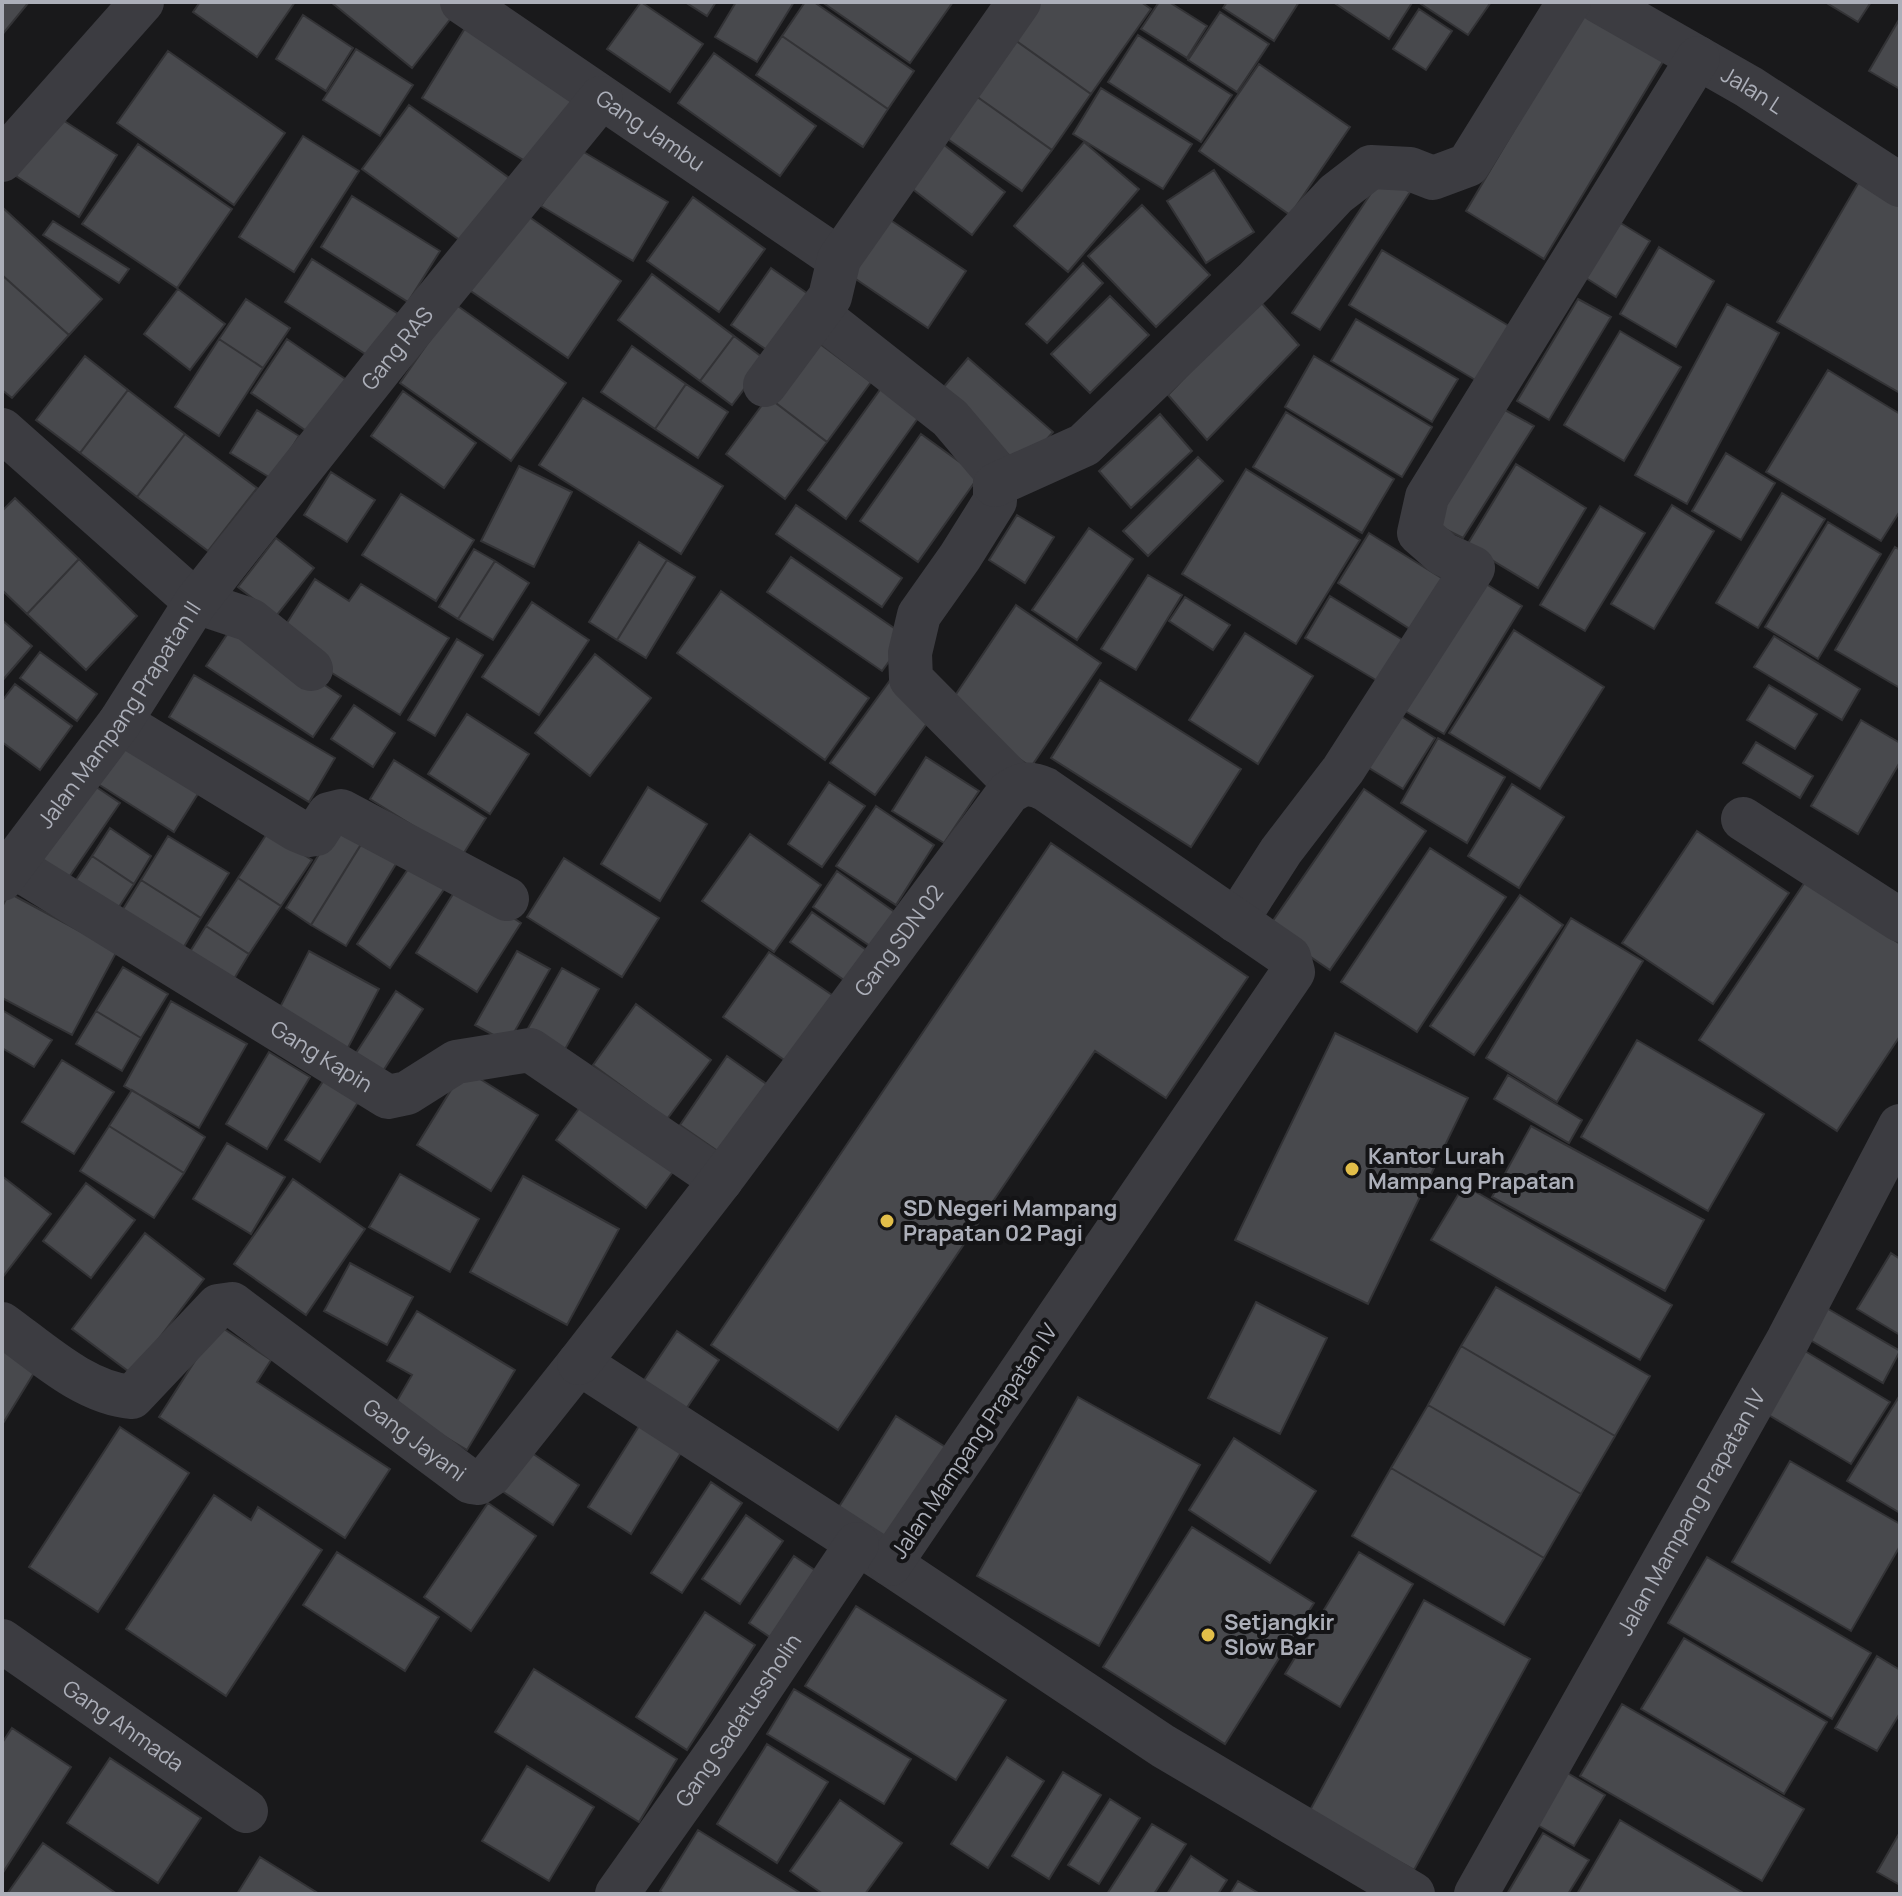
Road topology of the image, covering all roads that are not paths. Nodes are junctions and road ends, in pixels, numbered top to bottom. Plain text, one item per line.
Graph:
1 (142, 2) edge
2 (462, 2) edge
3 (1019, 2) edge
4 (1569, 2) edge
5 (1600, 2) edge
6 (1698, 58) junction
7 (601, 98) junction
8 (2, 160) edge
9 (1900, 185) edge
10 (839, 259) junction
11 (818, 314) junction
12 (765, 385) dead end
13 (2, 430) edge
14 (995, 485) junction
15 (196, 602) junction
16 (311, 669) dead end
17 (120, 722) junction
18 (1017, 786) junction
19 (1743, 819) dead end
20 (7, 872) edge
21 (507, 899) dead end
22 (1900, 920) edge
23 (1236, 921) junction
24 (1900, 1126) edge
25 (721, 1180) junction
26 (2, 1324) edge
27 (579, 1363) junction
28 (873, 1554) junction
29 (2, 1641) edge
30 (246, 1811) dead end
31 (617, 1894) edge
32 (1413, 1894) edge
33 (1476, 1894) edge

1 - 8 street
2 - 7 street, Gang Jambu
3 - 10 street
4 - 14 street
5 - 6 street, Jalan L
6 - 9 street, Jalan L
6 - 23 street
7 - 10 street, Gang Jambu
7 - 15 street, Gang RAS
10 - 11 street
11 - 12 street
11 - 14 street
13 - 15 street, Jalan Mampang Prapatan II
14 - 18 street
15 - 16 street
15 - 17 street, Jalan Mampang Prapatan II
17 - 20 street, Jalan Mampang Prapatan II
17 - 21 street
18 - 23 street
18 - 25 street, Gang SDN 02
19 - 22 street
20 - 25 street, Gang Kapin
23 - 28 street, Jalan Mampang Prapatan IV
24 - 33 street, Jalan Mampang Prapatan IV
25 - 27 street, Gang SDN 02
26 - 27 street, Gang Jayani
27 - 28 street
28 - 31 street, Gang Sadatussholin
28 - 32 street, Jalan Mampang Prapatan IV
29 - 30 street, Gang Ahmada

